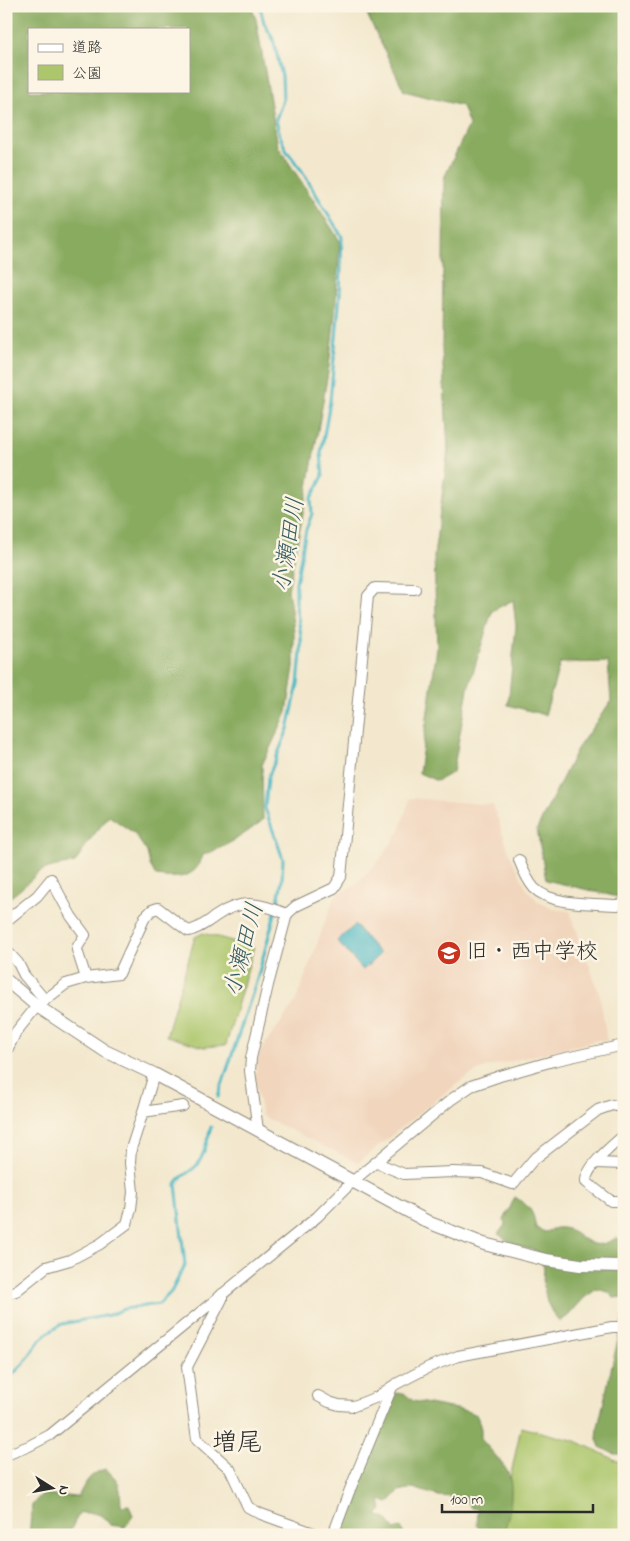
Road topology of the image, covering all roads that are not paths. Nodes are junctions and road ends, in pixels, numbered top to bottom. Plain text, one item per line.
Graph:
1 (415, 588) dead end
2 (519, 860) dead end
3 (624, 904) edge
4 (287, 914) junction
5 (6, 921) edge
6 (6, 950) edge
7 (86, 978) junction
8 (6, 980) edge
9 (41, 1003) junction
10 (624, 1045) edge
11 (6, 1052) edge
12 (154, 1074) junction
13 (183, 1106) dead end
14 (624, 1108) edge
15 (144, 1112) junction
16 (258, 1130) junction
17 (624, 1135) edge
18 (377, 1163) junction
19 (596, 1163) junction
20 (624, 1164) edge
21 (353, 1181) junction
22 (624, 1201) edge
23 (624, 1266) edge
24 (222, 1293) junction
25 (6, 1294) edge
26 (624, 1327) edge
27 (392, 1386) junction
28 (318, 1396) dead end
29 (6, 1454) edge
30 (319, 1535) edge
31 (333, 1535) edge

1 - 4 street
2 - 3 street
4 - 7 street
4 - 16 street
5 - 7 street
6 - 9 street
7 - 9 street
8 - 9 street
9 - 11 street
9 - 12 street
10 - 18 street
12 - 15 street
12 - 16 street
13 - 15 street
14 - 18 street
15 - 25 street
16 - 21 street
17 - 19 street
18 - 21 street
19 - 20 street
19 - 22 street
21 - 23 street
21 - 24 street
24 - 29 street
24 - 30 street
26 - 27 street
27 - 28 street
27 - 31 street

